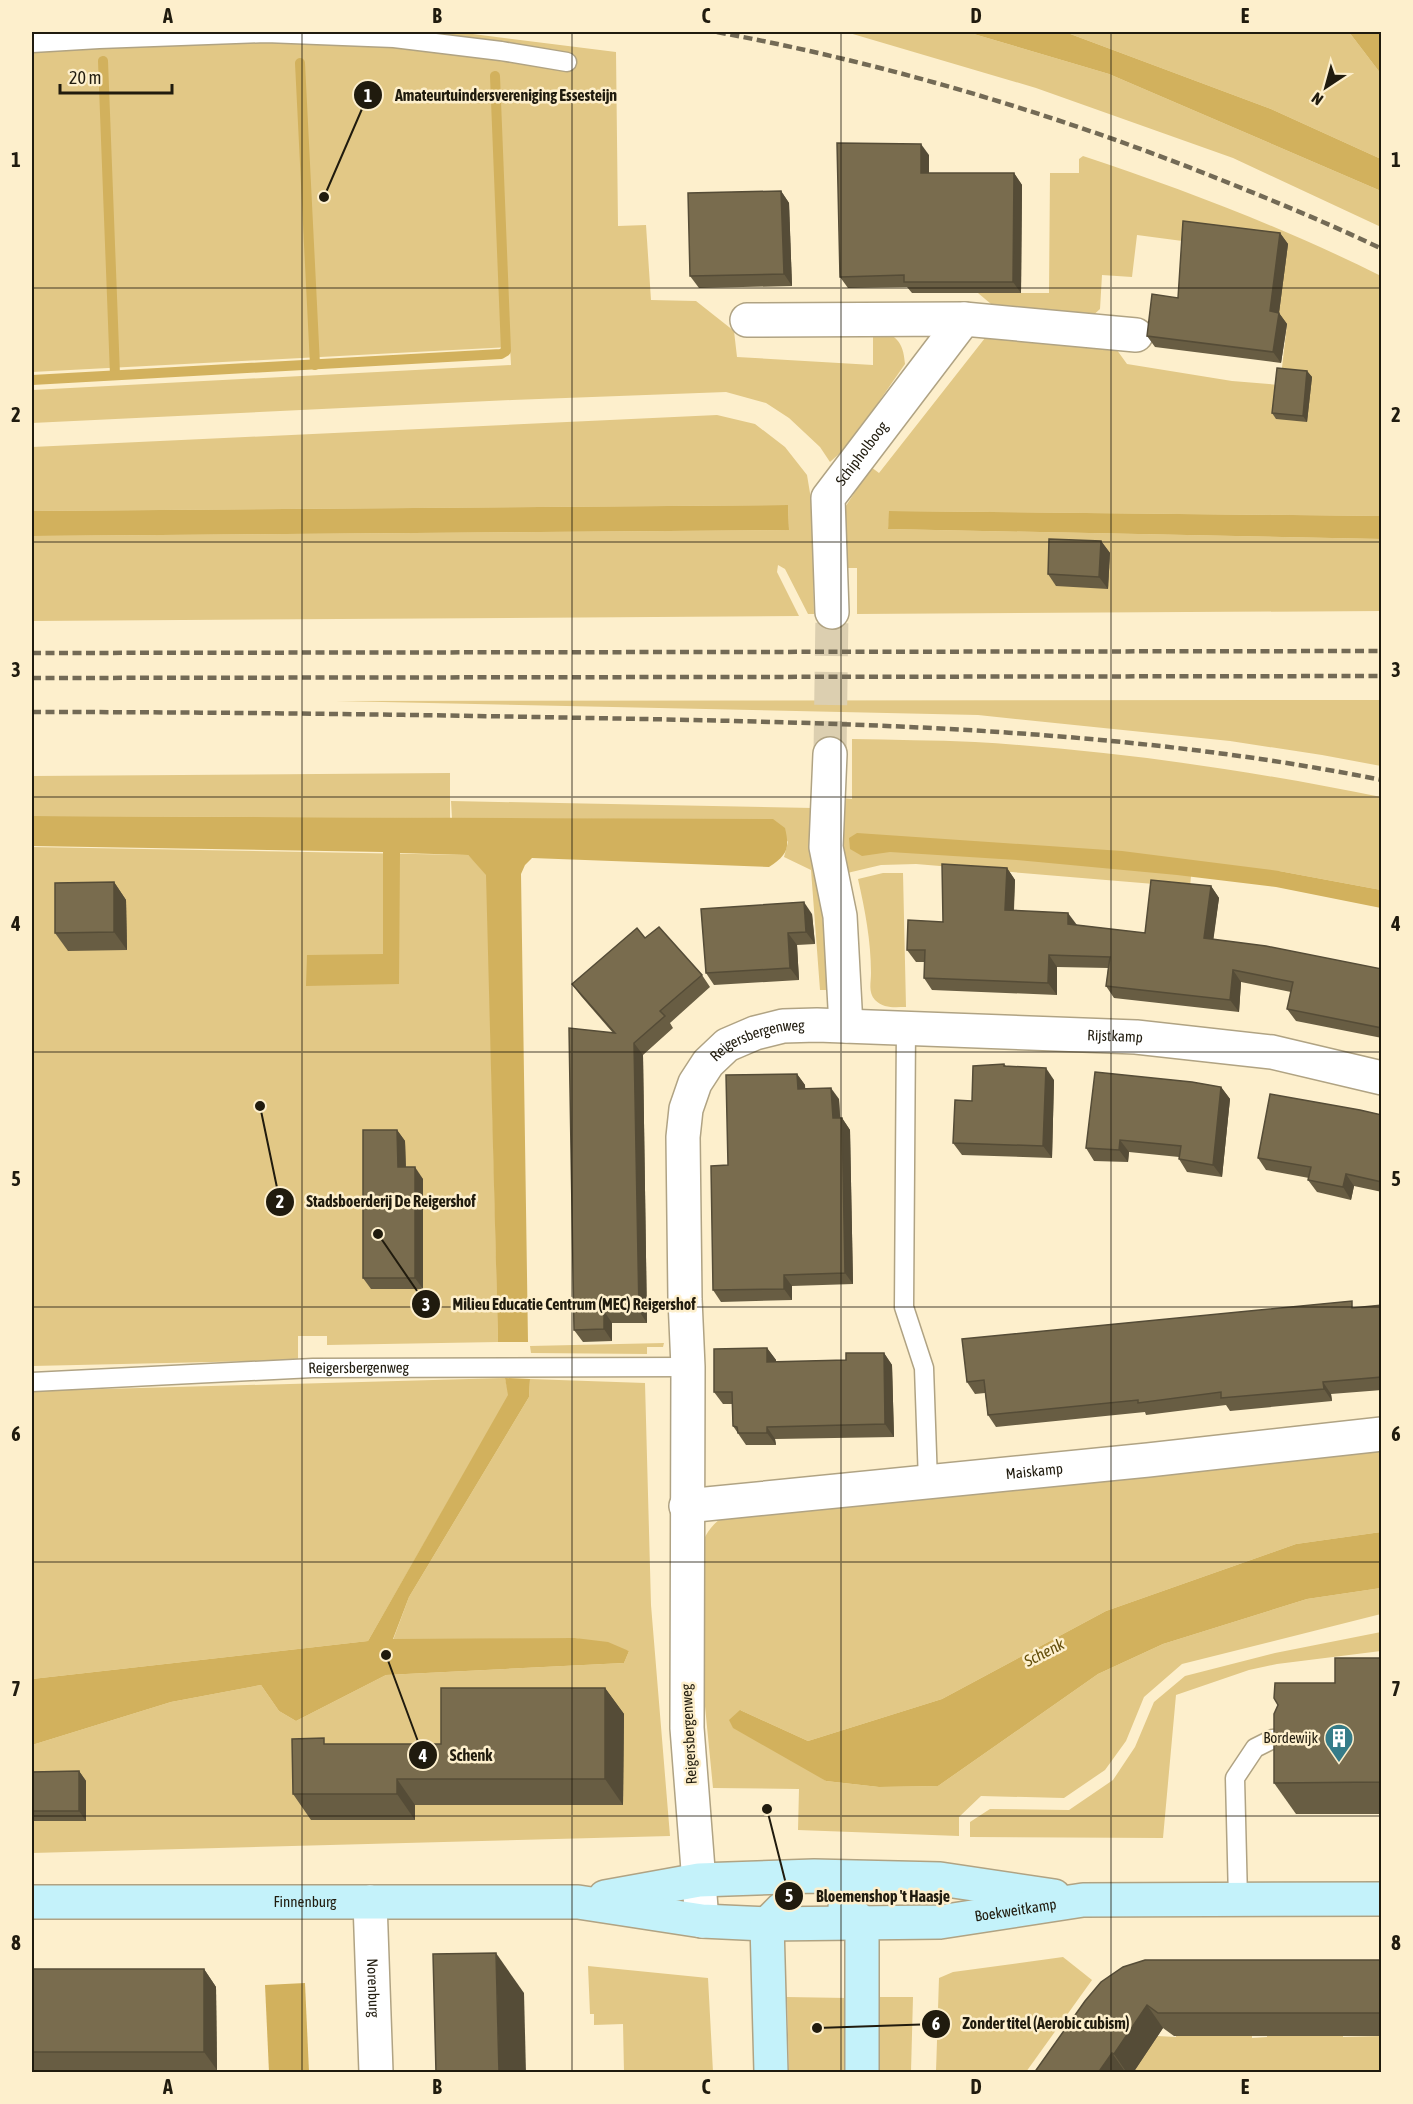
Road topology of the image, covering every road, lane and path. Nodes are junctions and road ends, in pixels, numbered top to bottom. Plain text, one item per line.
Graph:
1 (32, 43) edge
2 (567, 62) dead end
3 (964, 319) junction
4 (747, 320) dead end
5 (1136, 335) dead end
6 (832, 612) tunnel mouth
7 (830, 754) tunnel mouth
8 (846, 1026) junction
9 (906, 1027) junction
10 (1382, 1078) edge
11 (688, 1367) junction
12 (32, 1382) edge
13 (1382, 1434) edge
14 (928, 1482) junction
15 (686, 1506) junction
16 (1289, 1737) edge
17 (814, 1876) junction
18 (699, 1880) junction
19 (1238, 1899) junction
20 (1382, 1899) edge
21 (1083, 1900) junction
22 (32, 1902) edge
23 (370, 1902) junction
24 (578, 1902) junction
25 (702, 1921) junction
26 (862, 1923) junction
27 (767, 1924) junction
28 (376, 2073) edge
29 (771, 2073) edge
30 (862, 2073) edge

1 - 2 lane
3 - 4 street
3 - 5 street
3 - 6 street, Schipholboog
7 - 8 street
8 - 9 street, Rijstkamp
8 - 11 street, Reigersbergenweg
9 - 10 street, Rijstkamp
9 - 14 lane
11 - 12 lane, Reigersbergenweg
11 - 15 street, Reigersbergenweg
13 - 14 street, Maiskamp
14 - 15 street, Maiskamp
15 - 18 street, Reigersbergenweg
16 - 19 lane
17 - 18 street, Finnenburg
17 - 21 street, Boekweitkamp
17 - 26 street
17 - 27 street
18 - 24 street, Finnenburg
18 - 25 street, Reigersbergenweg
19 - 20 street, Boekweitkamp
19 - 21 street, Boekweitkamp
21 - 26 street, Boekweitkamp
22 - 23 street, Finnenburg
23 - 24 street, Finnenburg
23 - 28 street, Norenburg
24 - 25 street, Finnenburg
25 - 27 street, Finnenburg
26 - 27 street, Boekweitkamp
26 - 30 street
27 - 29 street

